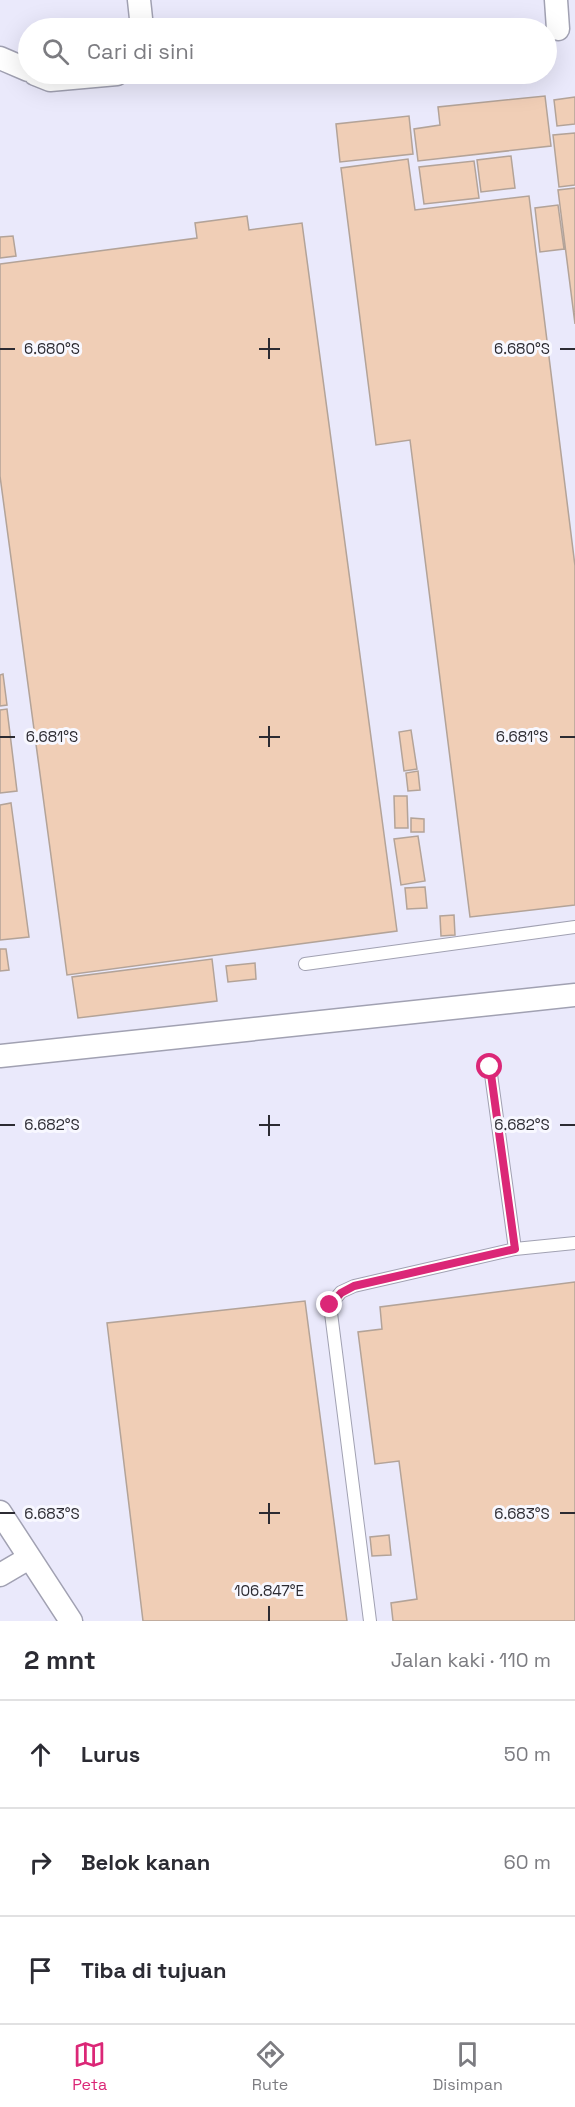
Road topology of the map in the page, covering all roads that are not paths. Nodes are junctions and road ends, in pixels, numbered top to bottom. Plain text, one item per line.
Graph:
1 (139, 0) edge
2 (556, 0) edge
3 (141, 18) edge
4 (560, 28) edge
5 (0, 58) edge
6 (18, 66) edge
7 (575, 927) edge
8 (305, 964) dead end
9 (575, 995) edge
10 (0, 1056) edge
11 (490, 1067) dead end
12 (575, 1243) edge
13 (515, 1249) junction
14 (0, 1512) edge
15 (29, 1558) junction
16 (0, 1575) edge
17 (71, 1621) edge
18 (370, 1621) edge

1 - 3 street
2 - 4 street
5 - 6 street
7 - 8 lane
9 - 10 street
11 - 13 lane
12 - 13 lane
13 - 18 lane
14 - 15 street
15 - 16 street
15 - 17 street

